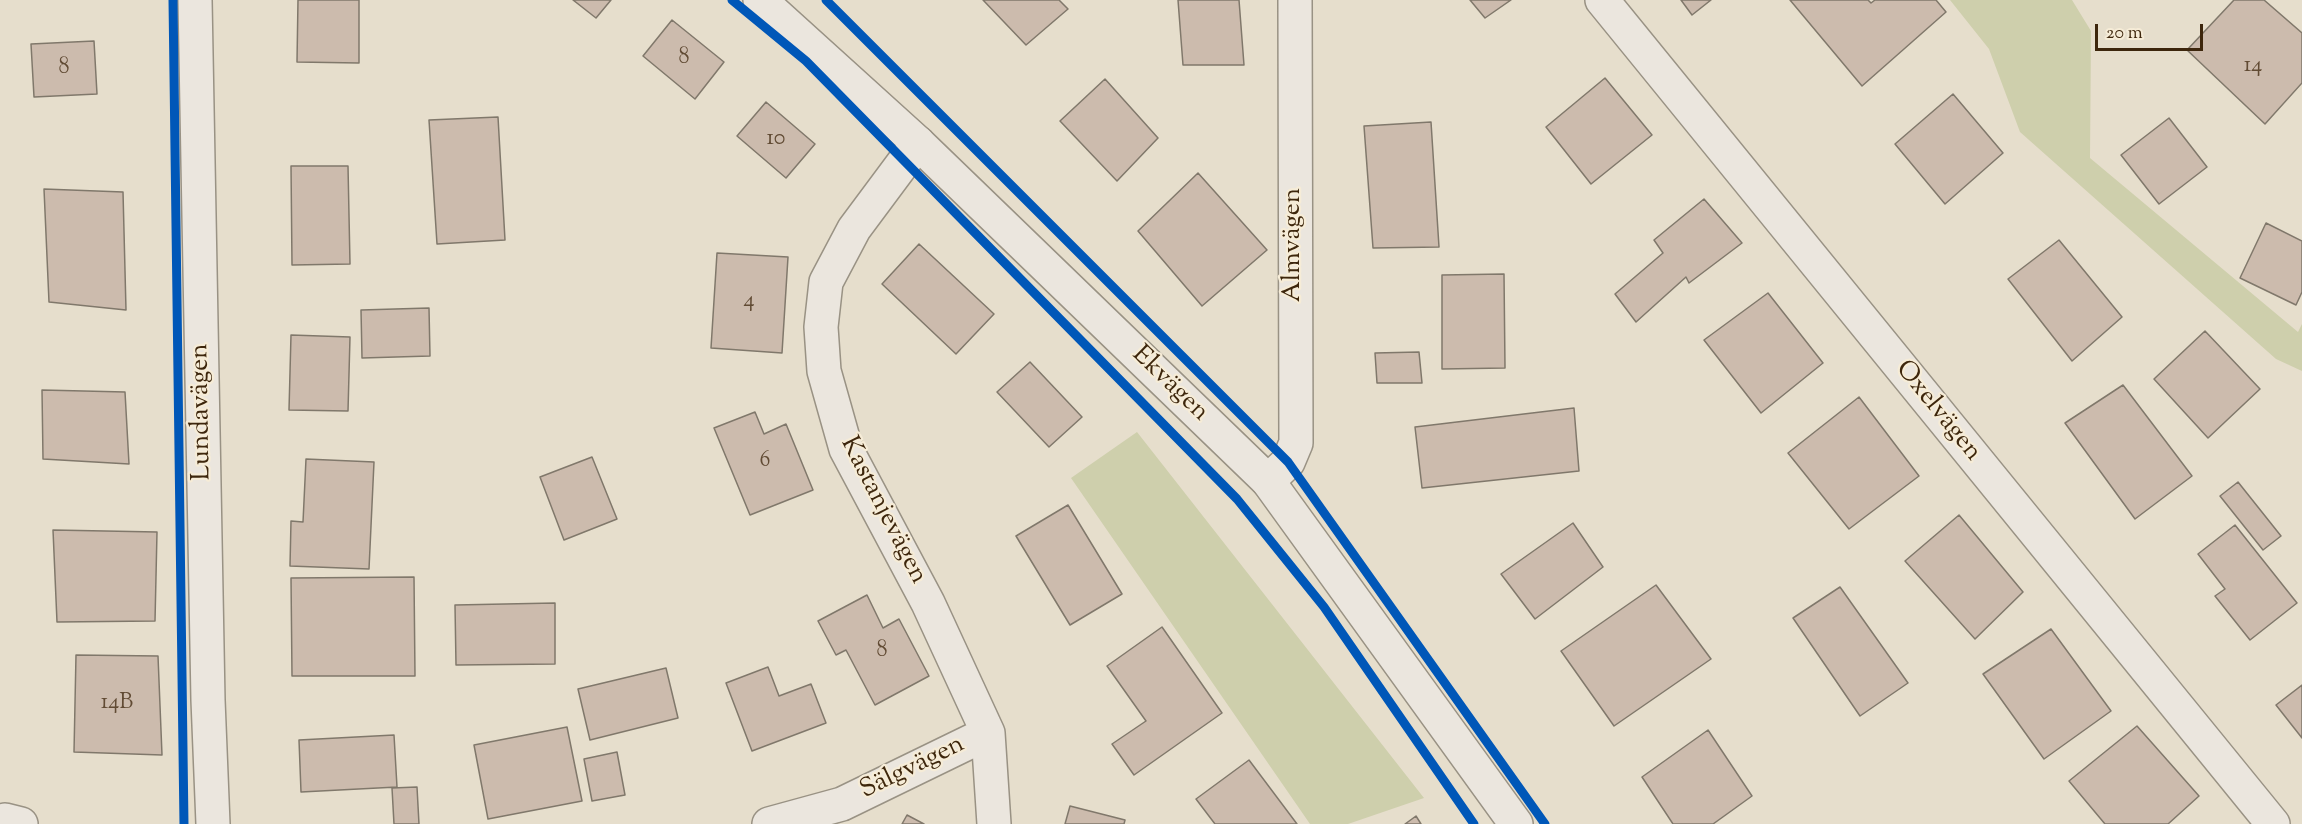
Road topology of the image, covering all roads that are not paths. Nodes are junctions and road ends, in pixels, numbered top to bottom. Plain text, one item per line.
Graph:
1 (195, 0) edge
2 (760, 0) edge
3 (1295, 0) edge
4 (1602, 0) edge
5 (918, 143) junction
6 (1268, 481) junction
7 (988, 733) junction
8 (0, 822) edge
9 (21, 824) edge
10 (213, 824) edge
11 (769, 824) edge
12 (994, 824) edge
13 (1516, 824) edge
14 (2273, 824) edge

1 - 10 street, Lundavägen
2 - 5 street, Ekvägen
3 - 6 street, Almvägen
4 - 14 street, Oxelvägen
5 - 6 street, Ekvägen
5 - 7 street, Kastanjevägen
6 - 13 street, Ekvägen
7 - 11 street, Sälgvägen
7 - 12 street, Kastanjevägen
8 - 9 street

